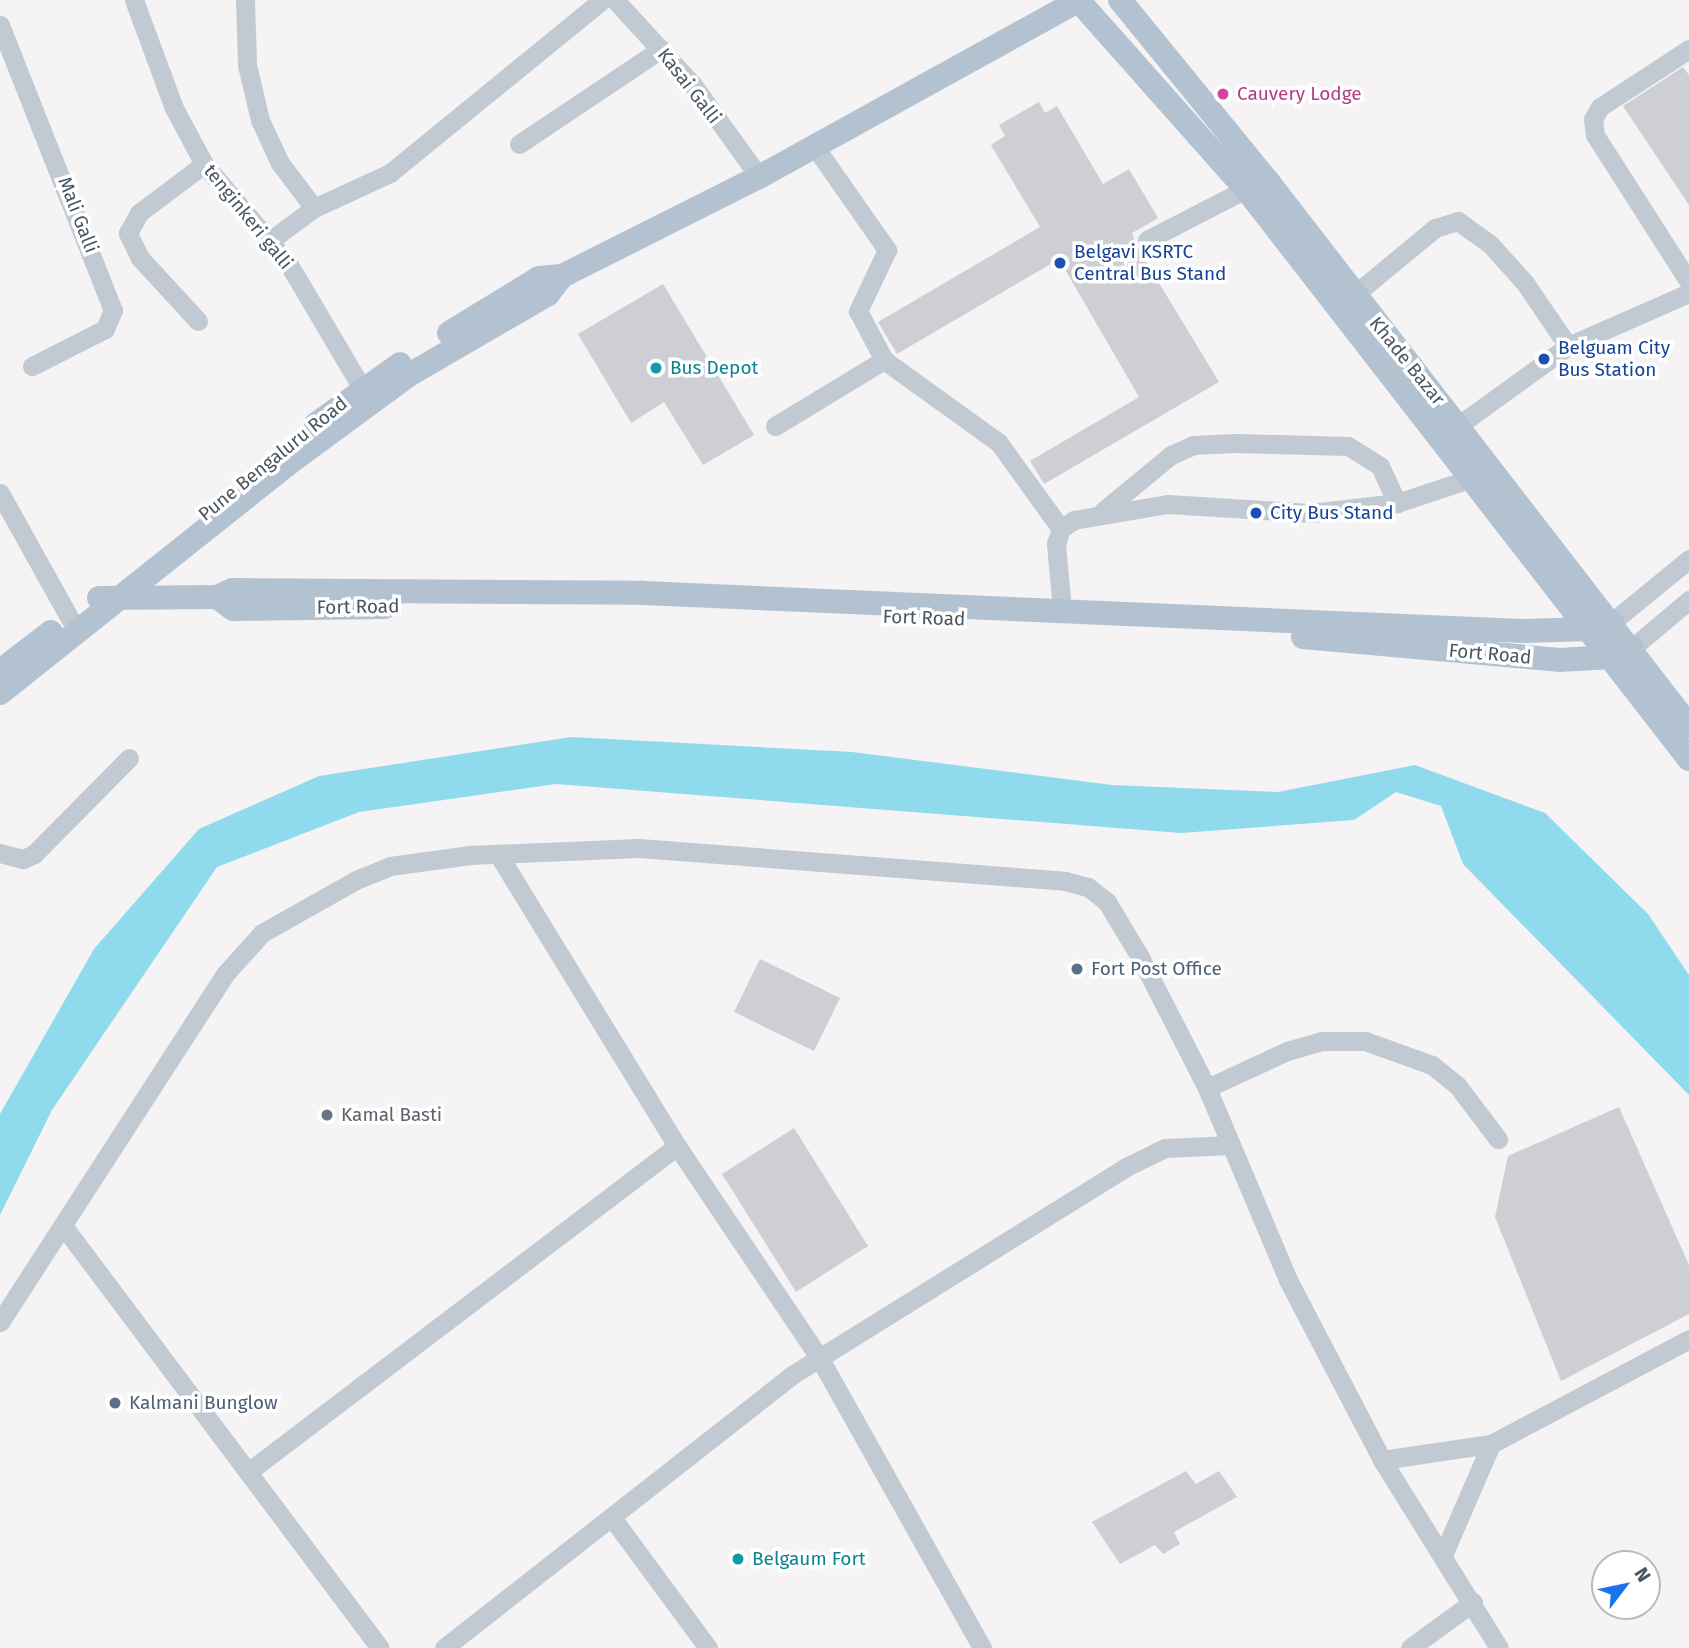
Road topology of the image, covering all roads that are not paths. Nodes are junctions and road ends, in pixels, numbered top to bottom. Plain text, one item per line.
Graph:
1 (134, 0) edge
2 (245, 0) edge
3 (602, 0) edge
4 (615, 0) edge
5 (1078, 0) edge
6 (1120, 0) edge
7 (0, 25) edge
8 (661, 49) junction
9 (1689, 49) edge
10 (519, 144) dead end
11 (815, 147) junction
12 (204, 164) junction
13 (759, 177) junction
14 (1247, 189) junction
15 (314, 208) junction
16 (271, 240) junction
17 (1147, 240) dead end
18 (562, 276) junction
19 (1689, 282) edge
20 (1689, 293) edge
21 (1354, 295) junction
22 (198, 321) dead end
23 (1568, 346) junction
24 (884, 360) junction
25 (32, 366) dead end
26 (362, 388) junction
27 (1459, 425) junction
28 (775, 426) dead end
29 (1469, 479) junction
30 (0, 493) edge
31 (1397, 503) junction
32 (1103, 511) junction
33 (1061, 529) junction
34 (1689, 559) edge
35 (109, 599) junction
36 (1689, 600) edge
37 (1063, 617) junction
38 (70, 619) junction
39 (1601, 626) junction
40 (1623, 653) junction
41 (11, 661) edge
42 (0, 693) edge
43 (1689, 726) edge
44 (129, 758) dead end
45 (1689, 759) edge
46 (0, 853) edge
47 (498, 854) junction
48 (1207, 1088) junction
49 (1498, 1139) dead end
50 (1231, 1145) junction
51 (677, 1146) junction
52 (64, 1227) junction
53 (0, 1322) edge
54 (1689, 1339) edge
55 (820, 1359) junction
56 (1491, 1444) junction
57 (1382, 1460) junction
58 (248, 1472) junction
59 (613, 1519) junction
60 (1443, 1555) junction
61 (1473, 1601) junction
62 (380, 1648) edge
63 (444, 1648) edge
64 (708, 1648) edge
65 (982, 1648) edge
66 (1410, 1648) edge
67 (1499, 1648) edge

1 - 12 street, tenginkeri galli
2 - 15 street
3 - 15 street
4 - 8 street, Kasai Galli
5 - 11 main road
5 - 14 main road
6 - 21 main road, Khade Bazar
7 - 25 street, Mali Galli
8 - 10 street
8 - 13 street, Kasai Galli
9 - 19 street
11 - 13 main road
11 - 24 street
12 - 16 street, tenginkeri galli
12 - 22 street
13 - 18 main road
14 - 17 street
14 - 29 main road
15 - 16 street
16 - 26 street, tenginkeri galli
18 - 26 main road, Pune Bengaluru Road
18 - 35 main road
20 - 23 street
21 - 23 street
21 - 27 main road, Khade Bazar
23 - 27 street
24 - 28 street
24 - 33 street
26 - 35 main road, Pune Bengaluru Road
27 - 39 main road, Khade Bazar
29 - 31 street
29 - 39 main road
30 - 38 street
31 - 32 street
31 - 32 street
32 - 33 street
33 - 37 street
34 - 39 street
35 - 37 main road, Fort Road
35 - 38 main road, Pune Bengaluru Road
35 - 41 main road
36 - 40 street
37 - 39 main road, Fort Road
37 - 40 main road, Fort Road
38 - 41 main road, Pune Bengaluru Road
39 - 40 main road, Khade Bazar
40 - 43 main road, Khade Bazar
40 - 45 main road
41 - 42 main road
44 - 46 street
47 - 48 street
47 - 51 street
47 - 52 street
48 - 49 street
48 - 50 street
50 - 55 street
50 - 57 street
51 - 55 street
51 - 58 street
52 - 53 street
52 - 58 street
54 - 56 street
55 - 59 street
55 - 65 street
56 - 57 street
56 - 60 street
57 - 60 street
58 - 62 street
59 - 63 street
59 - 64 street
60 - 61 street
61 - 66 street
61 - 67 street

